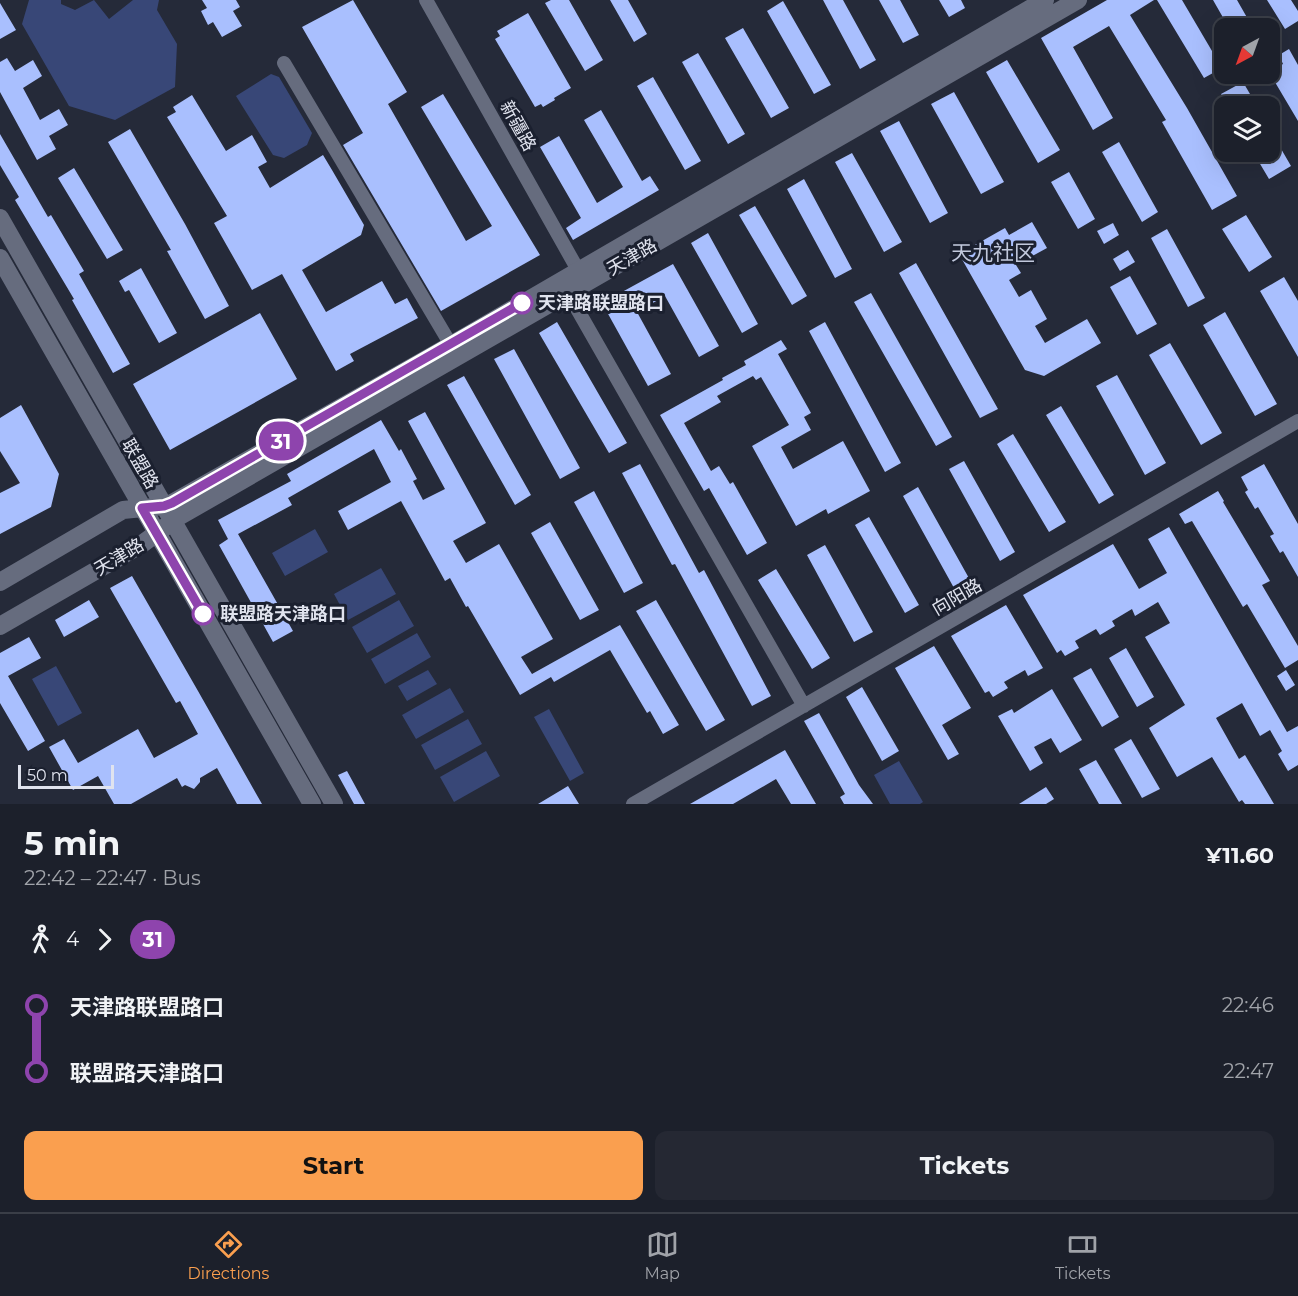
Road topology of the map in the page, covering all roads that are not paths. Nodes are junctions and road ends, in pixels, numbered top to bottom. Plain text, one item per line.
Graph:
1 (426, 0) edge
2 (1045, 0) edge
3 (1078, 0) edge
4 (284, 63) dead end
5 (0, 218) edge
6 (0, 258) edge
7 (578, 270) junction
8 (565, 287) junction
9 (451, 345) junction
10 (1298, 421) edge
11 (142, 508) junction
12 (168, 513) junction
13 (158, 533) junction
14 (0, 582) edge
15 (0, 626) edge
16 (804, 706) junction
17 (312, 804) edge
18 (334, 804) edge
19 (633, 804) edge

1 - 7 street, 新疆路
2 - 7 main road, 天津路
3 - 8 main road, 天津路
4 - 9 street
5 - 12 main road, 联盟路
6 - 11 main road, 联盟路
7 - 8 main road, 天津路
8 - 9 main road, 天津路
8 - 12 main road, 天津路
8 - 16 street
9 - 12 main road, 天津路
10 - 16 street, 向阳路
11 - 12 main road, 天津路
11 - 13 main road, 联盟路
11 - 14 main road, 天津路
12 - 13 main road, 天津路
12 - 18 main road, 联盟路
13 - 15 main road, 天津路
13 - 17 main road, 联盟路
16 - 19 street, 向阳路

